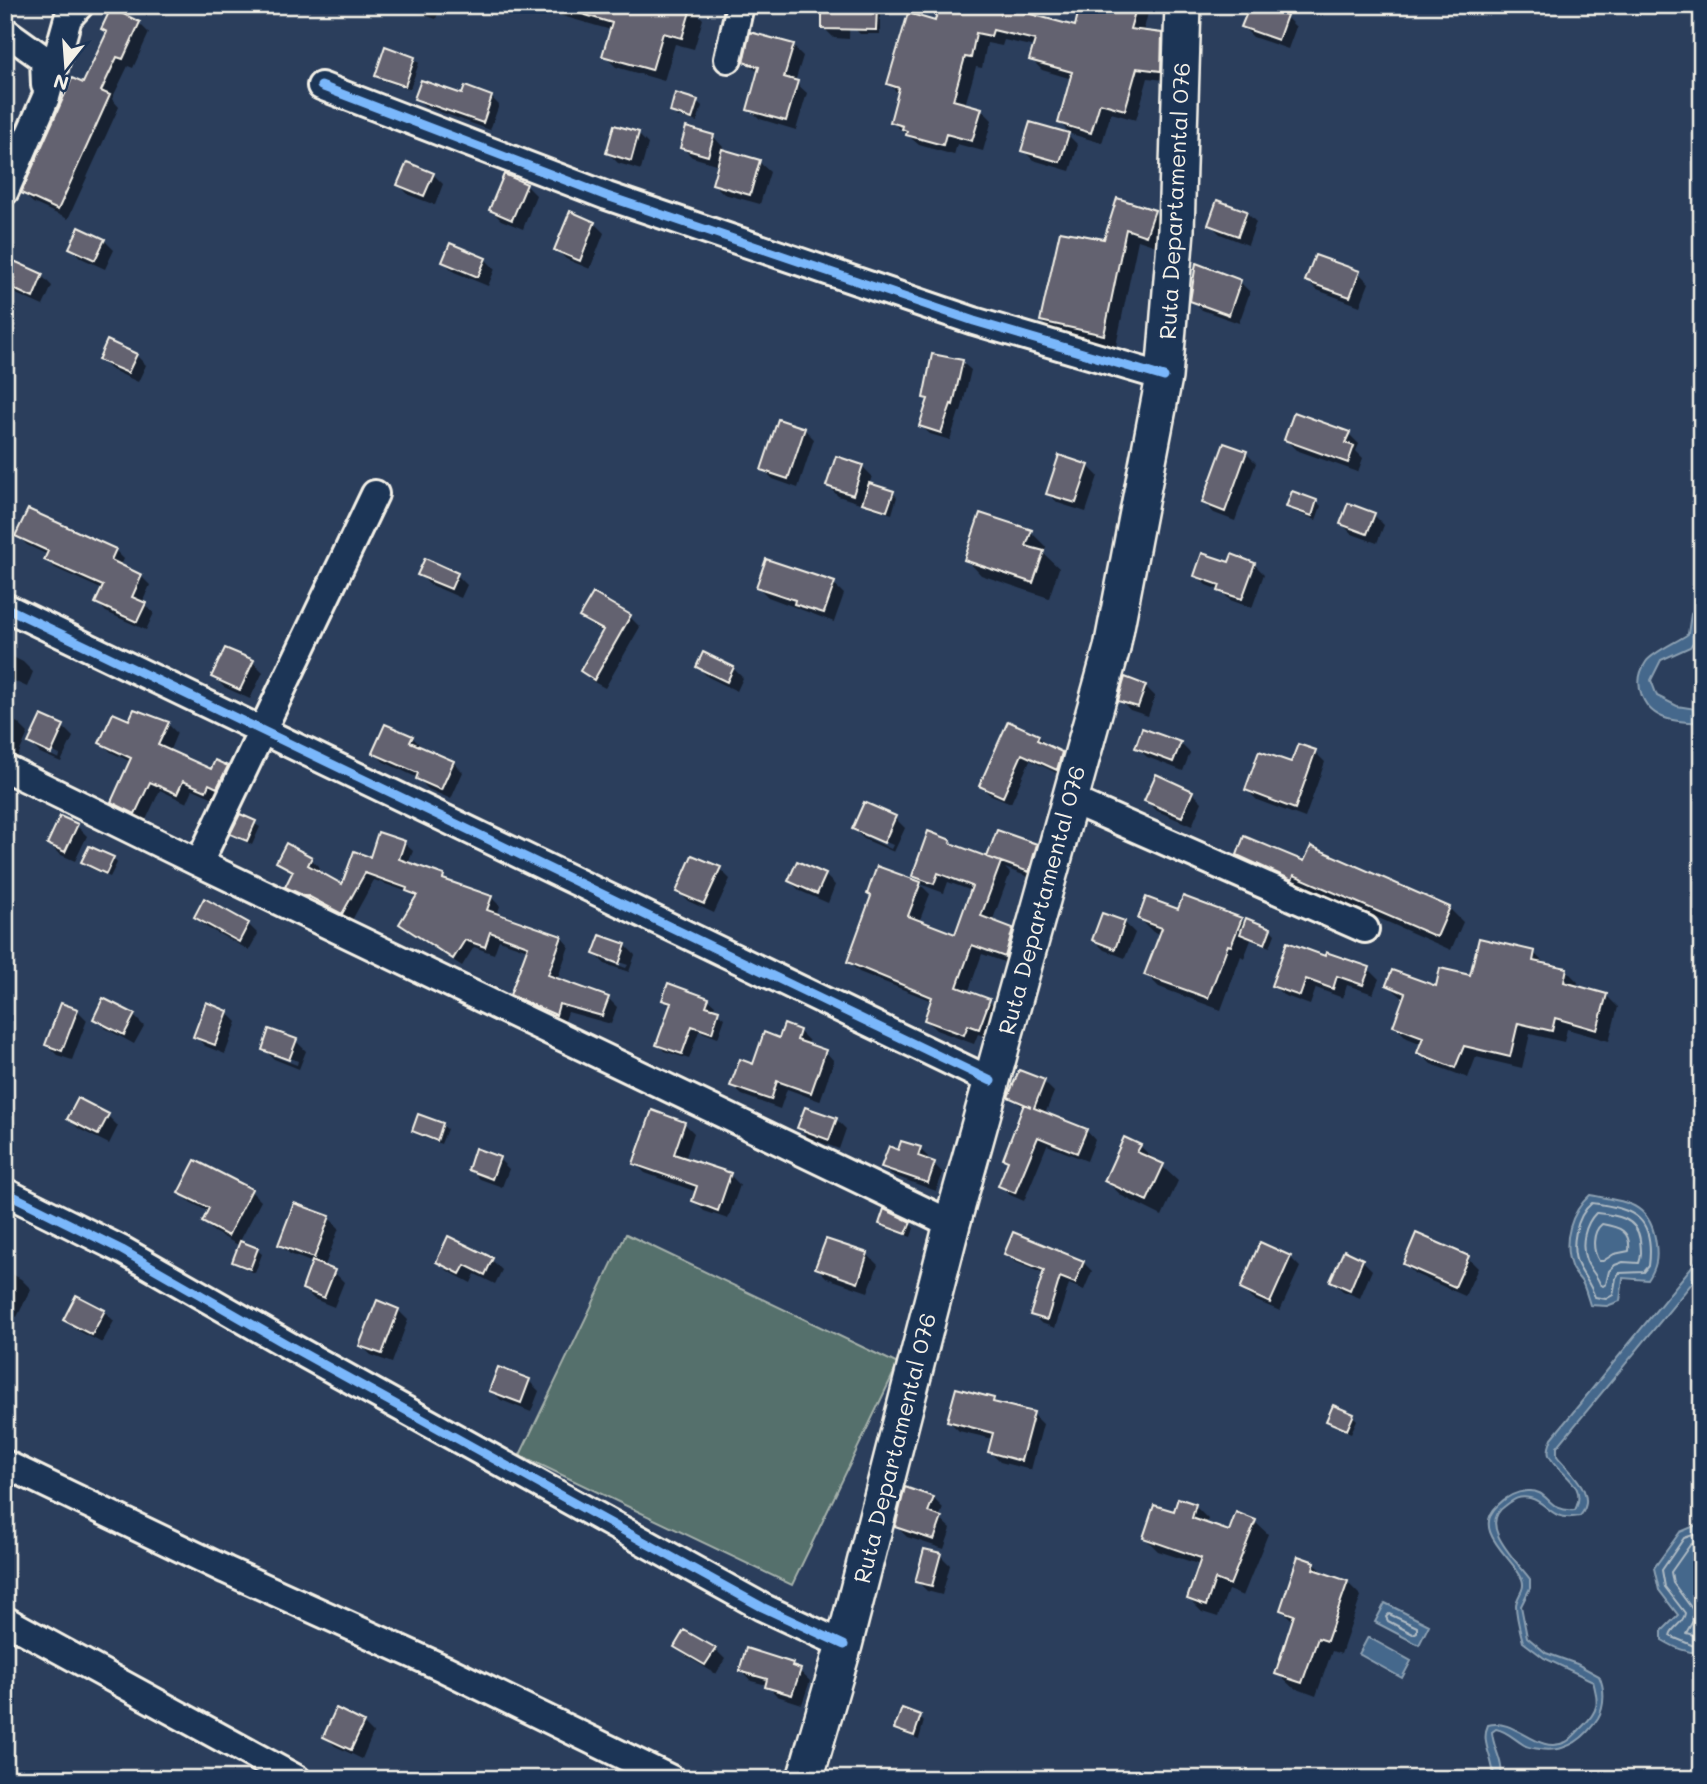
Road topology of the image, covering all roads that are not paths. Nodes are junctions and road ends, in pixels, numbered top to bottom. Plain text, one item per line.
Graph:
1 (80, 5) edge
2 (740, 5) edge
3 (1183, 5) edge
4 (5, 31) edge
5 (728, 59) dead end
6 (321, 86) dead end
7 (46, 97) junction
8 (5, 191) edge
9 (1164, 377) junction
10 (375, 494) dead end
11 (5, 607) edge
12 (262, 730) junction
13 (5, 768) edge
14 (1069, 799) junction
15 (199, 863) junction
16 (1366, 929) dead end
17 (991, 1081) junction
18 (5, 1192) edge
19 (952, 1224) junction
20 (5, 1464) edge
21 (5, 1620) edge
22 (844, 1645) junction
23 (297, 1779) edge
24 (671, 1779) edge
25 (806, 1779) edge

1 - 7 street
2 - 5 street
3 - 9 main road, Ruta Departamental 076
4 - 7 street
6 - 9 street
7 - 8 street
9 - 14 main road, Ruta Departamental 076
10 - 12 street
11 - 12 street
12 - 15 street
12 - 17 street
13 - 15 street
14 - 16 street
14 - 17 main road, Ruta Departamental 076
15 - 19 street
17 - 19 main road, Ruta Departamental 076
18 - 22 street
19 - 22 main road, Ruta Departamental 076
20 - 24 street
21 - 23 street
22 - 25 main road, Ruta Departamental 076

